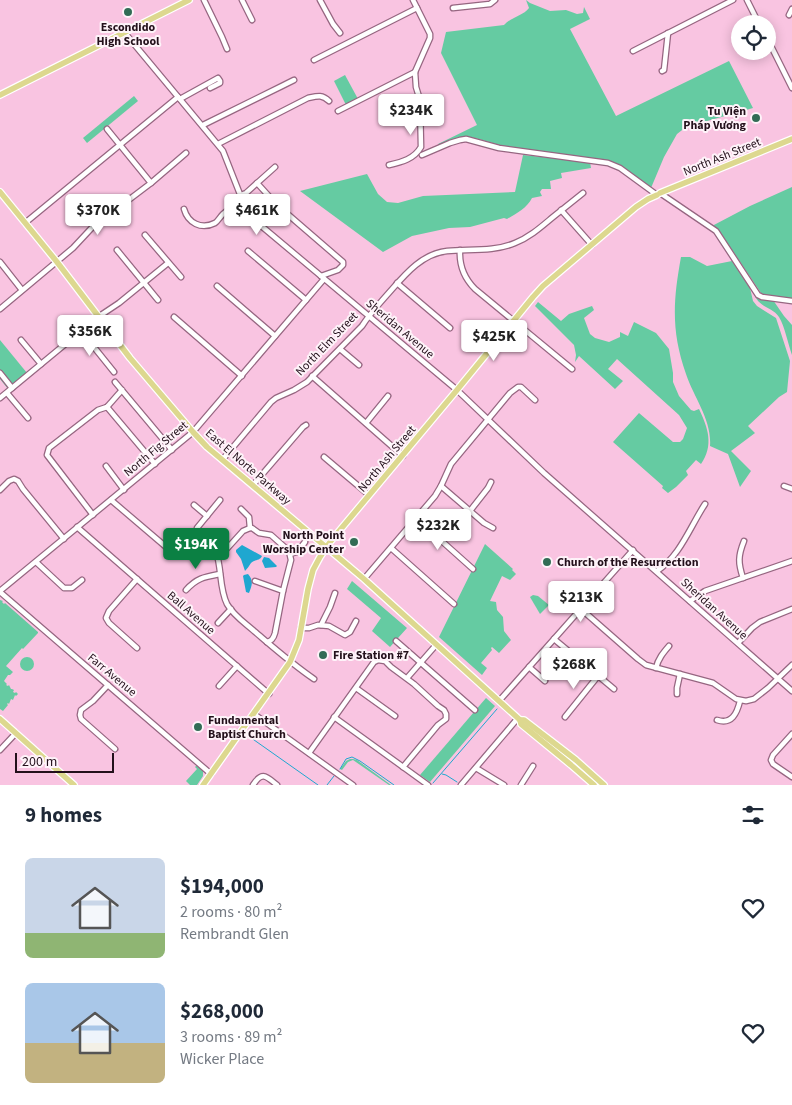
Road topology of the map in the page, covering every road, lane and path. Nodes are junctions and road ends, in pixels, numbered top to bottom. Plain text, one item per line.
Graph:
1 (189, 0) edge
2 (204, 0) edge
3 (250, 0) edge
4 (320, 0) edge
5 (413, 0) edge
6 (495, 0) edge
7 (733, 0) edge
8 (747, 0) edge
9 (243, 2) edge
10 (417, 8) junction
11 (453, 8) dead end
12 (792, 10) edge
13 (754, 15) edge
14 (789, 15) dead end
15 (252, 20) dead end
16 (124, 32) junction
17 (340, 33) dead end
18 (668, 33) junction
19 (226, 49) dead end
20 (633, 50) dead end
21 (776, 56) edge
22 (314, 60) dead end
23 (662, 71) dead end
24 (415, 72) junction
25 (294, 80) dead end
26 (210, 88) dead end
27 (792, 88) edge
28 (0, 95) edge
29 (179, 98) junction
30 (329, 101) dead end
31 (338, 111) dead end
32 (203, 126) junction
33 (107, 129) dead end
34 (792, 139) edge
35 (218, 144) junction
36 (120, 145) junction
37 (186, 153) dead end
38 (422, 155) dead end
39 (389, 165) dead end
40 (275, 167) dead end
41 (151, 183) junction
42 (257, 183) junction
43 (0, 192) edge
44 (583, 193) dead end
45 (658, 194) junction
46 (241, 195) junction
47 (243, 202) junction
48 (184, 209) dead end
49 (561, 210) junction
50 (25, 223) junction
51 (145, 235) dead end
52 (592, 245) junction
53 (117, 250) dead end
54 (460, 250) junction
55 (248, 251) dead end
56 (0, 262) edge
57 (57, 262) junction
58 (168, 263) junction
59 (181, 277) dead end
60 (322, 278) junction
61 (145, 283) junction
62 (397, 283) junction
63 (217, 286) dead end
64 (22, 290) junction
65 (158, 300) dead end
66 (306, 300) junction
67 (792, 301) edge
68 (0, 309) edge
69 (369, 316) junction
70 (98, 317) junction
71 (174, 317) dead end
72 (514, 321) junction
73 (450, 328) dead end
74 (81, 331) junction
75 (275, 336) junction
76 (22, 340) dead end
77 (340, 349) junction
78 (41, 364) junction
79 (359, 365) dead end
80 (572, 369) dead end
81 (114, 372) dead end
82 (0, 373) edge
83 (242, 376) junction
84 (312, 376) junction
85 (116, 382) dead end
86 (12, 388) junction
87 (122, 390) junction
88 (457, 390) junction
89 (7, 393) junction
90 (388, 396) dead end
91 (0, 398) edge
92 (535, 400) dead end
93 (107, 407) junction
94 (28, 418) dead end
95 (488, 420) junction
96 (366, 423) junction
97 (306, 425) dead end
98 (193, 432) junction
99 (172, 450) junction
100 (324, 456) dead end
101 (403, 456) junction
102 (223, 460) junction
103 (155, 464) junction
104 (106, 466) dead end
105 (491, 482) dead end
106 (253, 485) junction
107 (441, 486) junction
108 (784, 486) dead end
109 (792, 489) edge
110 (0, 490) edge
111 (124, 490) junction
112 (369, 495) junction
113 (112, 500) junction
114 (220, 500) dead end
115 (194, 504) dead end
116 (705, 504) dead end
117 (241, 509) dead end
118 (470, 511) junction
119 (93, 515) junction
120 (207, 516) junction
121 (416, 518) junction
122 (77, 527) junction
123 (250, 528) junction
124 (493, 528) dead end
125 (64, 539) junction
126 (744, 541) dead end
127 (305, 542) dead end
128 (326, 548) junction
129 (391, 548) junction
130 (633, 550) junction
131 (172, 552) dead end
132 (216, 554) junction
133 (290, 554) junction
134 (792, 561) edge
135 (36, 562) junction
136 (473, 569) dead end
137 (657, 571) junction
138 (220, 574) junction
139 (743, 578) junction
140 (137, 579) junction
141 (364, 579) junction
142 (82, 580) dead end
143 (255, 581) dead end
144 (186, 590) dead end
145 (0, 591) edge
146 (283, 591) junction
147 (335, 593) dead end
148 (690, 601) junction
149 (454, 604) dead end
150 (580, 609) junction
151 (792, 609) edge
152 (231, 610) junction
153 (356, 621) dead end
154 (218, 623) dead end
155 (321, 625) junction
156 (301, 628) junction
157 (554, 639) junction
158 (396, 641) dead end
159 (267, 642) junction
160 (738, 643) junction
161 (436, 645) junction
162 (669, 646) dead end
163 (137, 648) dead end
164 (290, 662) junction
165 (420, 662) junction
166 (792, 665) edge
167 (237, 666) junction
168 (529, 667) junction
169 (656, 668) junction
170 (680, 674) junction
171 (598, 676) junction
172 (407, 678) junction
173 (314, 679) dead end
174 (778, 679) junction
175 (544, 680) dead end
176 (108, 685) junction
177 (219, 686) dead end
178 (356, 688) junction
179 (614, 689) dead end
180 (792, 691) edge
181 (269, 694) junction
182 (677, 694) dead end
183 (740, 700) junction
184 (499, 701) junction
185 (475, 710) dead end
186 (254, 714) junction
187 (395, 716) dead end
188 (565, 716) dead end
189 (334, 718) junction
190 (0, 719) edge
191 (519, 719) junction
192 (717, 720) dead end
193 (16, 732) junction
194 (792, 734) edge
195 (115, 749) dead end
196 (0, 750) edge
197 (309, 754) junction
198 (533, 766) dead end
199 (403, 767) junction
200 (476, 768) junction
201 (211, 774) junction
202 (792, 777) edge
203 (74, 785) edge
204 (203, 785) edge
205 (253, 785) edge
206 (277, 785) edge
207 (353, 785) edge
208 (428, 785) edge
209 (460, 785) edge
210 (504, 785) edge
211 (521, 785) edge
212 (594, 785) edge
213 (604, 785) edge

1 - 16 main road
2 - 19 street
3 - 9 street
4 - 17 street
5 - 10 street
6 - 11 street
7 - 18 street
8 - 13 street
9 - 15 street
10 - 22 street
10 - 24 street
12 - 14 street
16 - 28 main road
16 - 29 street, Sheridan Avenue
18 - 20 street
18 - 23 street
21 - 27 street
24 - 31 street
24 - 39 street
25 - 32 street
26 - 29 street
29 - 32 street, Sheridan Avenue
29 - 36 street
30 - 35 street
32 - 35 street, Sheridan Avenue
33 - 36 street
34 - 45 main road, North Ash Street
35 - 46 street, Sheridan Avenue
36 - 41 street
36 - 50 street
37 - 41 street
38 - 45 street
40 - 42 street
41 - 57 street
42 - 46 street
42 - 60 street
43 - 50 main road, East El Norte Parkway
44 - 49 street, North Elm Street
45 - 52 main road, North Ash Street
45 - 67 street
46 - 47 street, Sheridan Avenue
47 - 48 street
47 - 60 street, Sheridan Avenue
49 - 52 street
49 - 54 street, North Elm Street
50 - 57 main road, East El Norte Parkway
51 - 58 street
52 - 72 main road, North Ash Street
53 - 61 street
54 - 62 street, North Elm Street
54 - 72 street
55 - 66 street
56 - 64 street
57 - 64 street
57 - 70 main road, East El Norte Parkway
58 - 59 street
58 - 61 street
60 - 66 street, North Fig Street
60 - 69 street, Sheridan Avenue
61 - 65 street
61 - 70 street
62 - 69 street, North Elm Street
62 - 73 street
63 - 75 street
64 - 68 street
66 - 75 street, North Fig Street
69 - 77 street, North Elm Street
69 - 88 street, Sheridan Avenue
70 - 74 street
70 - 98 main road, East El Norte Parkway
71 - 83 street
72 - 80 street
72 - 88 main road, North Ash Street
74 - 78 street
74 - 81 street
75 - 83 street, North Fig Street
76 - 78 street
77 - 79 street
77 - 84 street, North Elm Street
78 - 86 street
82 - 86 street
83 - 98 street, North Fig Street
84 - 96 street
84 - 102 street, North Elm Street
85 - 87 street
86 - 89 street
87 - 93 street
87 - 99 street
88 - 95 street, Sheridan Avenue
88 - 101 main road, North Ash Street
89 - 91 street
89 - 94 street
90 - 96 street
92 - 95 street
93 - 103 street
93 - 119 street
95 - 107 street
95 - 130 street, Sheridan Avenue
96 - 101 street
97 - 106 street
98 - 99 street, North Fig Street
98 - 102 main road, East El Norte Parkway
99 - 103 street, North Fig Street
100 - 112 street
101 - 112 main road, North Ash Street
102 - 106 main road, East El Norte Parkway
103 - 111 street, North Fig Street
104 - 111 street
105 - 118 street
106 - 128 main road, East El Norte Parkway
107 - 118 street
107 - 121 street
108 - 109 street
110 - 125 street
111 - 113 street, North Fig Street
112 - 128 main road, North Ash Street
113 - 119 street, North Fig Street
113 - 131 street
114 - 120 street
115 - 120 street
116 - 137 street
117 - 123 street
118 - 124 street
119 - 122 street, North Fig Street
120 - 132 street
121 - 129 street
121 - 136 street
122 - 125 street, North Fig Street
122 - 140 street, Ball Avenue
123 - 132 street
123 - 133 street
125 - 135 street, North Fig Street
126 - 139 street
127 - 133 street
128 - 141 main road, East El Norte Parkway
128 - 156 main road, North Ash Street
129 - 141 street
129 - 149 street
130 - 137 street, Sheridan Avenue
130 - 150 street
132 - 138 street
133 - 146 street
134 - 139 street
135 - 142 street
135 - 145 street, North Fig Street
137 - 148 street, Sheridan Avenue
138 - 144 street
138 - 152 street
139 - 148 street
140 - 163 street
140 - 167 street, Ball Avenue
141 - 161 main road, East El Norte Parkway
143 - 146 street
145 - 176 street, Farr Avenue
146 - 159 street
147 - 155 street
148 - 160 street, Sheridan Avenue
150 - 157 street
150 - 169 street
151 - 160 street
152 - 154 street
152 - 159 street
153 - 155 street
155 - 156 street
156 - 164 main road, North Ash Street
157 - 168 street
157 - 171 street
158 - 165 street
159 - 164 street
160 - 174 street, Sheridan Avenue
161 - 165 street
161 - 184 main road, East El Norte Parkway
162 - 169 street
164 - 173 street
164 - 181 main road, North Ash Street
165 - 172 street
165 - 185 street
166 - 174 street
167 - 177 street
167 - 181 street, Ball Avenue
168 - 175 street
168 - 184 street
169 - 170 street
170 - 182 street
170 - 183 street
171 - 179 street
171 - 188 street
172 - 178 street
172 - 199 street
174 - 180 street, Sheridan Avenue
174 - 183 street
176 - 195 street
176 - 201 street, Farr Avenue
178 - 187 street
178 - 189 street
181 - 186 main road, North Ash Street
183 - 192 street
184 - 191 main road, East El Norte Parkway
186 - 197 street
186 - 201 main road, North Ash Street
189 - 197 street
189 - 199 street
190 - 193 main road
191 - 200 street
191 - 212 main road, East El Norte Parkway
191 - 213 main road, East El Norte Parkway
193 - 196 street
193 - 203 main road
194 - 202 street
197 - 207 street
198 - 211 street
199 - 208 street
200 - 209 street
200 - 210 street
201 - 204 main road, North Ash Street
205 - 206 street

